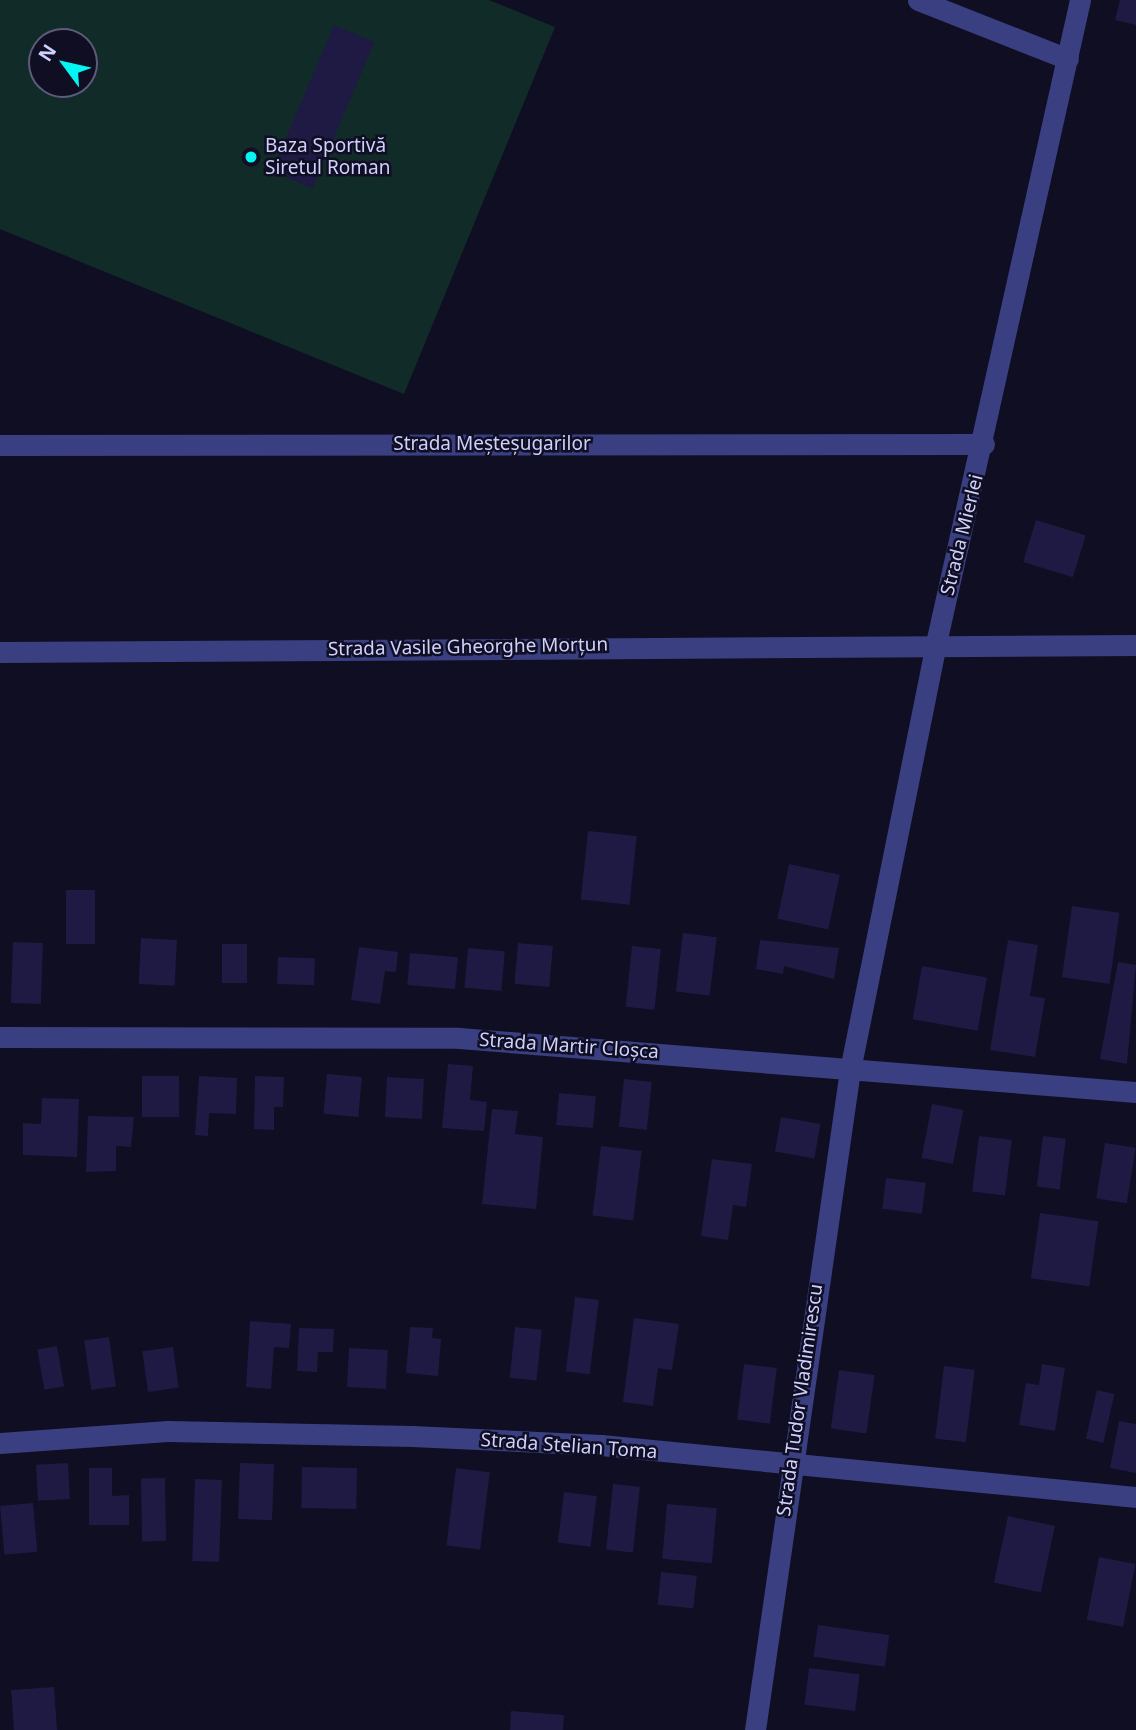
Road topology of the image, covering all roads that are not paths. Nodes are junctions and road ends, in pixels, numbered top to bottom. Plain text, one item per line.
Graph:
1 (918, 0) edge
2 (1080, 0) edge
3 (1068, 59) junction
4 (984, 444) junction
5 (0, 445) edge
6 (936, 643) junction
7 (1136, 645) edge
8 (0, 652) edge
9 (0, 1038) edge
10 (850, 1070) junction
11 (1136, 1092) edge
12 (0, 1443) edge
13 (789, 1467) junction
14 (1136, 1497) edge
15 (755, 1730) edge

1 - 3 street
2 - 3 street, Strada Mierlei
3 - 4 street, Strada Mierlei
4 - 5 street, Strada Meșteșugarilor
4 - 6 street, Strada Mierlei
6 - 7 street
6 - 8 street, Strada Vasile Gheorghe Morțun
6 - 10 street, Strada Mierlei
9 - 10 street, Strada Martir Cloșca
10 - 11 street, Strada Martir Cloșca
10 - 13 street, Strada Tudor Vladimirescu
12 - 13 street, Strada Stelian Toma
13 - 14 street, Strada Stelian Toma
13 - 15 street, Strada Tudor Vladimirescu

